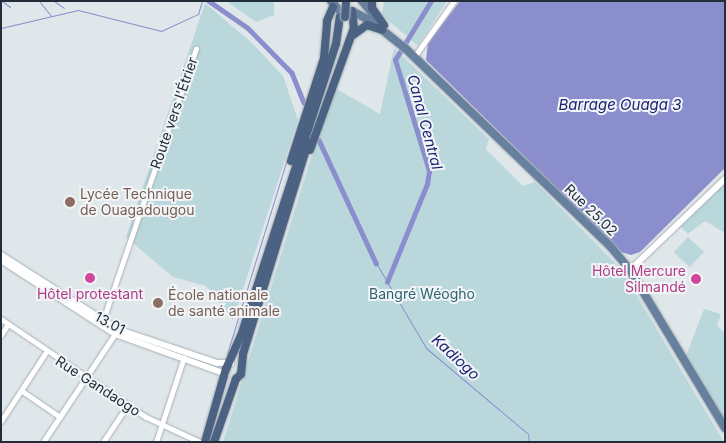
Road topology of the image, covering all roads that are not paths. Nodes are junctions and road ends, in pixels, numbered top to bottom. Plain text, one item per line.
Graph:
1 (341, 1) edge
2 (346, 1) edge
3 (361, 1) edge
4 (372, 1) edge
5 (454, 1) edge
6 (332, 4) edge
7 (352, 11) junction
8 (343, 17) junction
9 (383, 27) junction
10 (349, 43) junction
11 (196, 48) dead end
12 (414, 57) junction
13 (725, 179) edge
14 (279, 225) junction
15 (1, 255) edge
16 (1, 260) edge
17 (630, 270) junction
18 (1, 319) edge
19 (103, 320) junction
20 (8, 324) junction
21 (116, 331) junction
22 (1, 335) edge
23 (46, 352) junction
24 (184, 355) junction
25 (231, 363) junction
26 (240, 366) junction
27 (226, 374) junction
28 (86, 378) junction
29 (236, 379) junction
30 (22, 391) junction
31 (127, 406) junction
32 (60, 417) junction
33 (1, 421) edge
34 (161, 425) junction
35 (725, 428) edge
36 (43, 442) edge
37 (103, 442) edge
38 (156, 442) edge
39 (200, 442) edge
40 (205, 442) edge
41 (214, 442) edge

1 - 8 highway
2 - 8 highway, bridge
3 - 7 main road
3 - 9 main road, Rue 25.02
4 - 9 highway
5 - 12 street
6 - 7 main road
6 - 14 highway
7 - 9 main road, Rue 25.02
7 - 10 highway
8 - 14 highway
9 - 10 highway
9 - 12 main road, Rue 25.02
10 - 14 highway
11 - 19 street, Route vers l'Étrier
12 - 17 main road, Rue 25.02
13 - 17 street
14 - 25 highway
14 - 26 highway
15 - 19 street, 13.01
16 - 21 street, 13.01
17 - 35 main road, Rue 25.02
18 - 20 street, Rue Gandaogo
19 - 21 street, 13.01
20 - 22 street
20 - 23 street, Rue Gandaogo
21 - 24 street, 13.01
21 - 28 street
23 - 28 street, Rue Gandaogo
23 - 30 street
24 - 25 street, 13.01
24 - 27 street, 13.01
24 - 34 street
25 - 26 highway
25 - 27 highway
26 - 29 highway
27 - 29 highway
27 - 40 highway
28 - 31 street, Rue Gandaogo
28 - 32 street
29 - 41 highway
30 - 32 street
30 - 33 street
31 - 34 street, Rue Gandaogo
31 - 37 street
32 - 36 street
34 - 38 street
34 - 39 street, Rue Gandaogo

